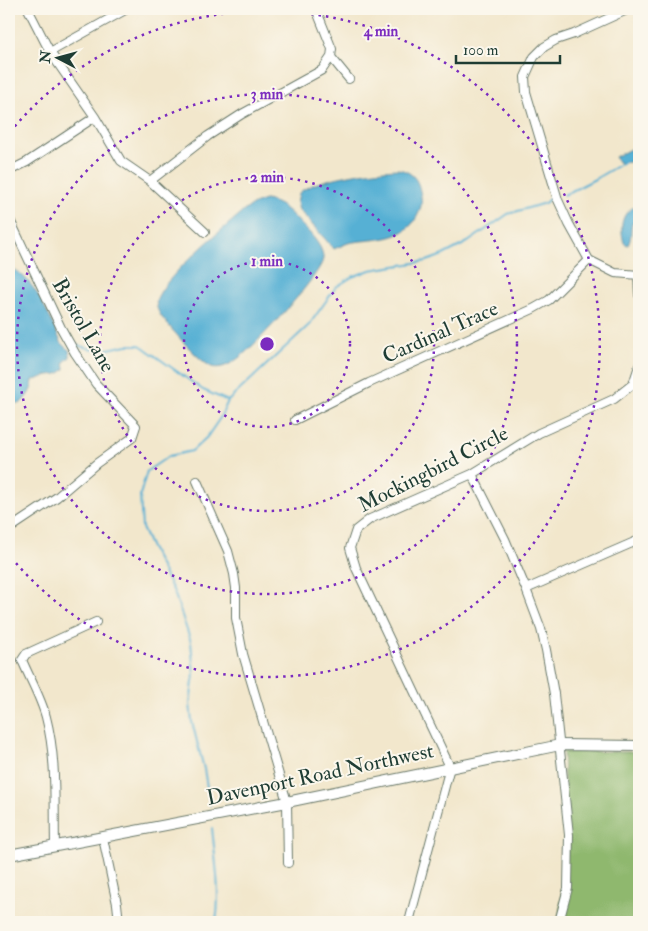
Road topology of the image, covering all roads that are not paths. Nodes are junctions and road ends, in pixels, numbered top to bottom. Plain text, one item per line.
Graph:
1 (28, 9) edge
2 (127, 9) edge
3 (316, 9) edge
4 (629, 9) edge
5 (50, 52) junction
6 (330, 57) junction
7 (349, 79) dead end
8 (95, 117) junction
9 (9, 171) edge
10 (150, 181) junction
11 (9, 218) edge
12 (205, 232) dead end
13 (589, 260) junction
14 (639, 275) edge
15 (639, 295) edge
16 (639, 366) edge
17 (295, 420) dead end
18 (472, 474) junction
19 (197, 481) dead end
20 (9, 529) edge
21 (639, 540) edge
22 (526, 589) junction
23 (96, 622) dead end
24 (560, 745) junction
25 (639, 746) edge
26 (450, 767) junction
27 (288, 802) junction
28 (103, 838) junction
29 (54, 848) junction
30 (9, 855) edge
31 (288, 863) dead end
32 (119, 922) edge
33 (409, 922) edge
34 (558, 922) edge

1 - 5 street
2 - 5 street
3 - 6 street
4 - 13 street
5 - 8 street
6 - 7 street
6 - 10 street
8 - 9 street
8 - 10 street
10 - 12 street
11 - 20 street, Bristol Lane
13 - 14 street
13 - 17 street, Cardinal Trace
14 - 15 street
16 - 18 street, Mockingbird Circle
18 - 22 street
18 - 26 street, Mockingbird Circle
19 - 27 street
21 - 22 street
22 - 24 street
23 - 29 street
24 - 25 street, Davenport Road Northwest
24 - 26 street, Davenport Road Northwest
24 - 34 street
26 - 27 street, Davenport Road Northwest
26 - 33 street
27 - 28 street, Davenport Road Northwest
27 - 31 street
28 - 29 street, Davenport Road Northwest
28 - 32 street
29 - 30 street, Davenport Road Northwest

